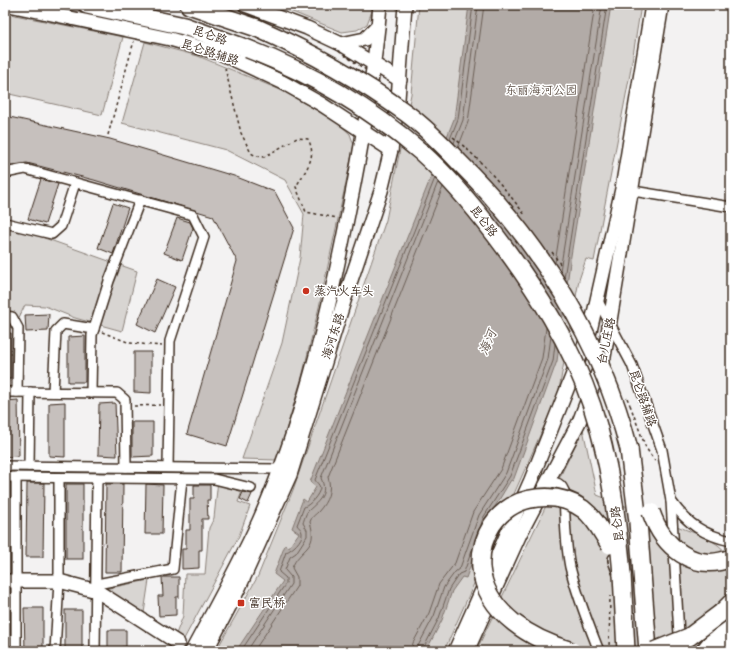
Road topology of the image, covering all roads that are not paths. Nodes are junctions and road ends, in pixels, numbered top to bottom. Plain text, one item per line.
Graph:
1 (9, 5) edge
2 (87, 5) edge
3 (189, 5) edge
4 (245, 5) edge
5 (380, 5) edge
6 (405, 5) edge
7 (652, 5) edge
8 (662, 5) edge
9 (378, 26) junction
10 (341, 44) junction
11 (372, 63) junction
12 (400, 80) junction
13 (398, 99) junction
14 (352, 124) junction
15 (394, 130) junction
16 (365, 131) junction
17 (391, 150) junction
18 (360, 155) junction
19 (5, 173) edge
20 (75, 183) junction
21 (626, 189) junction
22 (140, 200) junction
23 (731, 207) edge
24 (5, 223) edge
25 (598, 301) junction
26 (5, 316) edge
27 (610, 323) junction
28 (94, 329) junction
29 (5, 392) edge
30 (17, 392) junction
31 (30, 392) junction
32 (53, 392) junction
33 (91, 393) junction
34 (629, 449) junction
35 (5, 466) edge
36 (29, 466) junction
37 (126, 467) junction
38 (168, 467) junction
39 (279, 469) junction
40 (5, 477) edge
41 (16, 477) junction
42 (59, 478) junction
43 (97, 478) junction
44 (182, 479) junction
45 (545, 485) junction
46 (251, 488) dead end
47 (671, 501) junction
48 (731, 541) edge
49 (731, 558) edge
50 (622, 574) junction
51 (643, 578) junction
52 (11, 581) edge
53 (59, 581) junction
54 (97, 588) junction
55 (731, 603) edge
56 (731, 615) edge
57 (731, 631) edge
58 (178, 643) dead end
59 (16, 651) edge
60 (55, 651) edge
61 (95, 651) edge
62 (192, 651) edge
63 (206, 651) edge
64 (455, 651) edge
65 (467, 651) edge
66 (572, 651) edge
67 (599, 651) edge
68 (626, 651) edge
69 (648, 651) edge
70 (654, 651) edge
71 (658, 651) edge
72 (680, 651) edge
73 (702, 651) edge
74 (715, 651) edge

1 - 14 main road, 昆仑路辅路
2 - 50 highway, 昆仑路, bridge
3 - 34 highway, 昆仑路, bridge
4 - 10 main road
5 - 9 main road, 海河东路
6 - 12 main road, 海河东路
7 - 21 main road, 台儿庄路
8 - 21 main road, 台儿庄路
9 - 10 main road
9 - 11 main road, 海河东路
10 - 11 main road
11 - 12 main road
11 - 13 main road
11 - 16 main road, 海河东路
12 - 13 main road, 海河东路
13 - 15 main road, 海河东路
14 - 16 main road, 昆仑路辅路
14 - 18 main road
15 - 16 main road
15 - 17 main road, 海河东路
16 - 17 main road
16 - 18 main road, 海河东路
17 - 63 main road, 海河东路
18 - 39 main road, 海河东路
19 - 20 street
20 - 22 street
20 - 24 street
21 - 23 street
21 - 25 main road, 台儿庄路
21 - 27 main road, 台儿庄路
22 - 28 street
22 - 38 street
25 - 27 street, 昆仑路辅路
25 - 64 main road, 台儿庄路
26 - 30 street
27 - 45 main road, 台儿庄路
27 - 47 street, 昆仑路辅路
28 - 32 street
28 - 33 street
29 - 30 street
30 - 31 street
31 - 32 street
31 - 36 street
32 - 33 street
33 - 37 street
34 - 49 highway, bridge
34 - 51 highway, 昆仑路
35 - 36 street
36 - 37 street
37 - 38 street
38 - 39 street
39 - 62 main road, 海河东路
40 - 41 street
41 - 42 street
41 - 52 street
42 - 43 street
42 - 53 street
43 - 44 street
43 - 54 street
44 - 46 street
44 - 54 street
45 - 65 main road, 台儿庄路
45 - 67 street
47 - 48 street, 昆仑路辅路
47 - 72 street, 昆仑路辅路
50 - 66 highway, bridge
50 - 68 highway, 昆仑路
51 - 69 highway
51 - 71 highway
52 - 53 main road
52 - 59 street
53 - 54 main road
53 - 60 street
54 - 58 main road
54 - 61 street
55 - 70 highway, bridge
56 - 73 main road
57 - 74 highway

